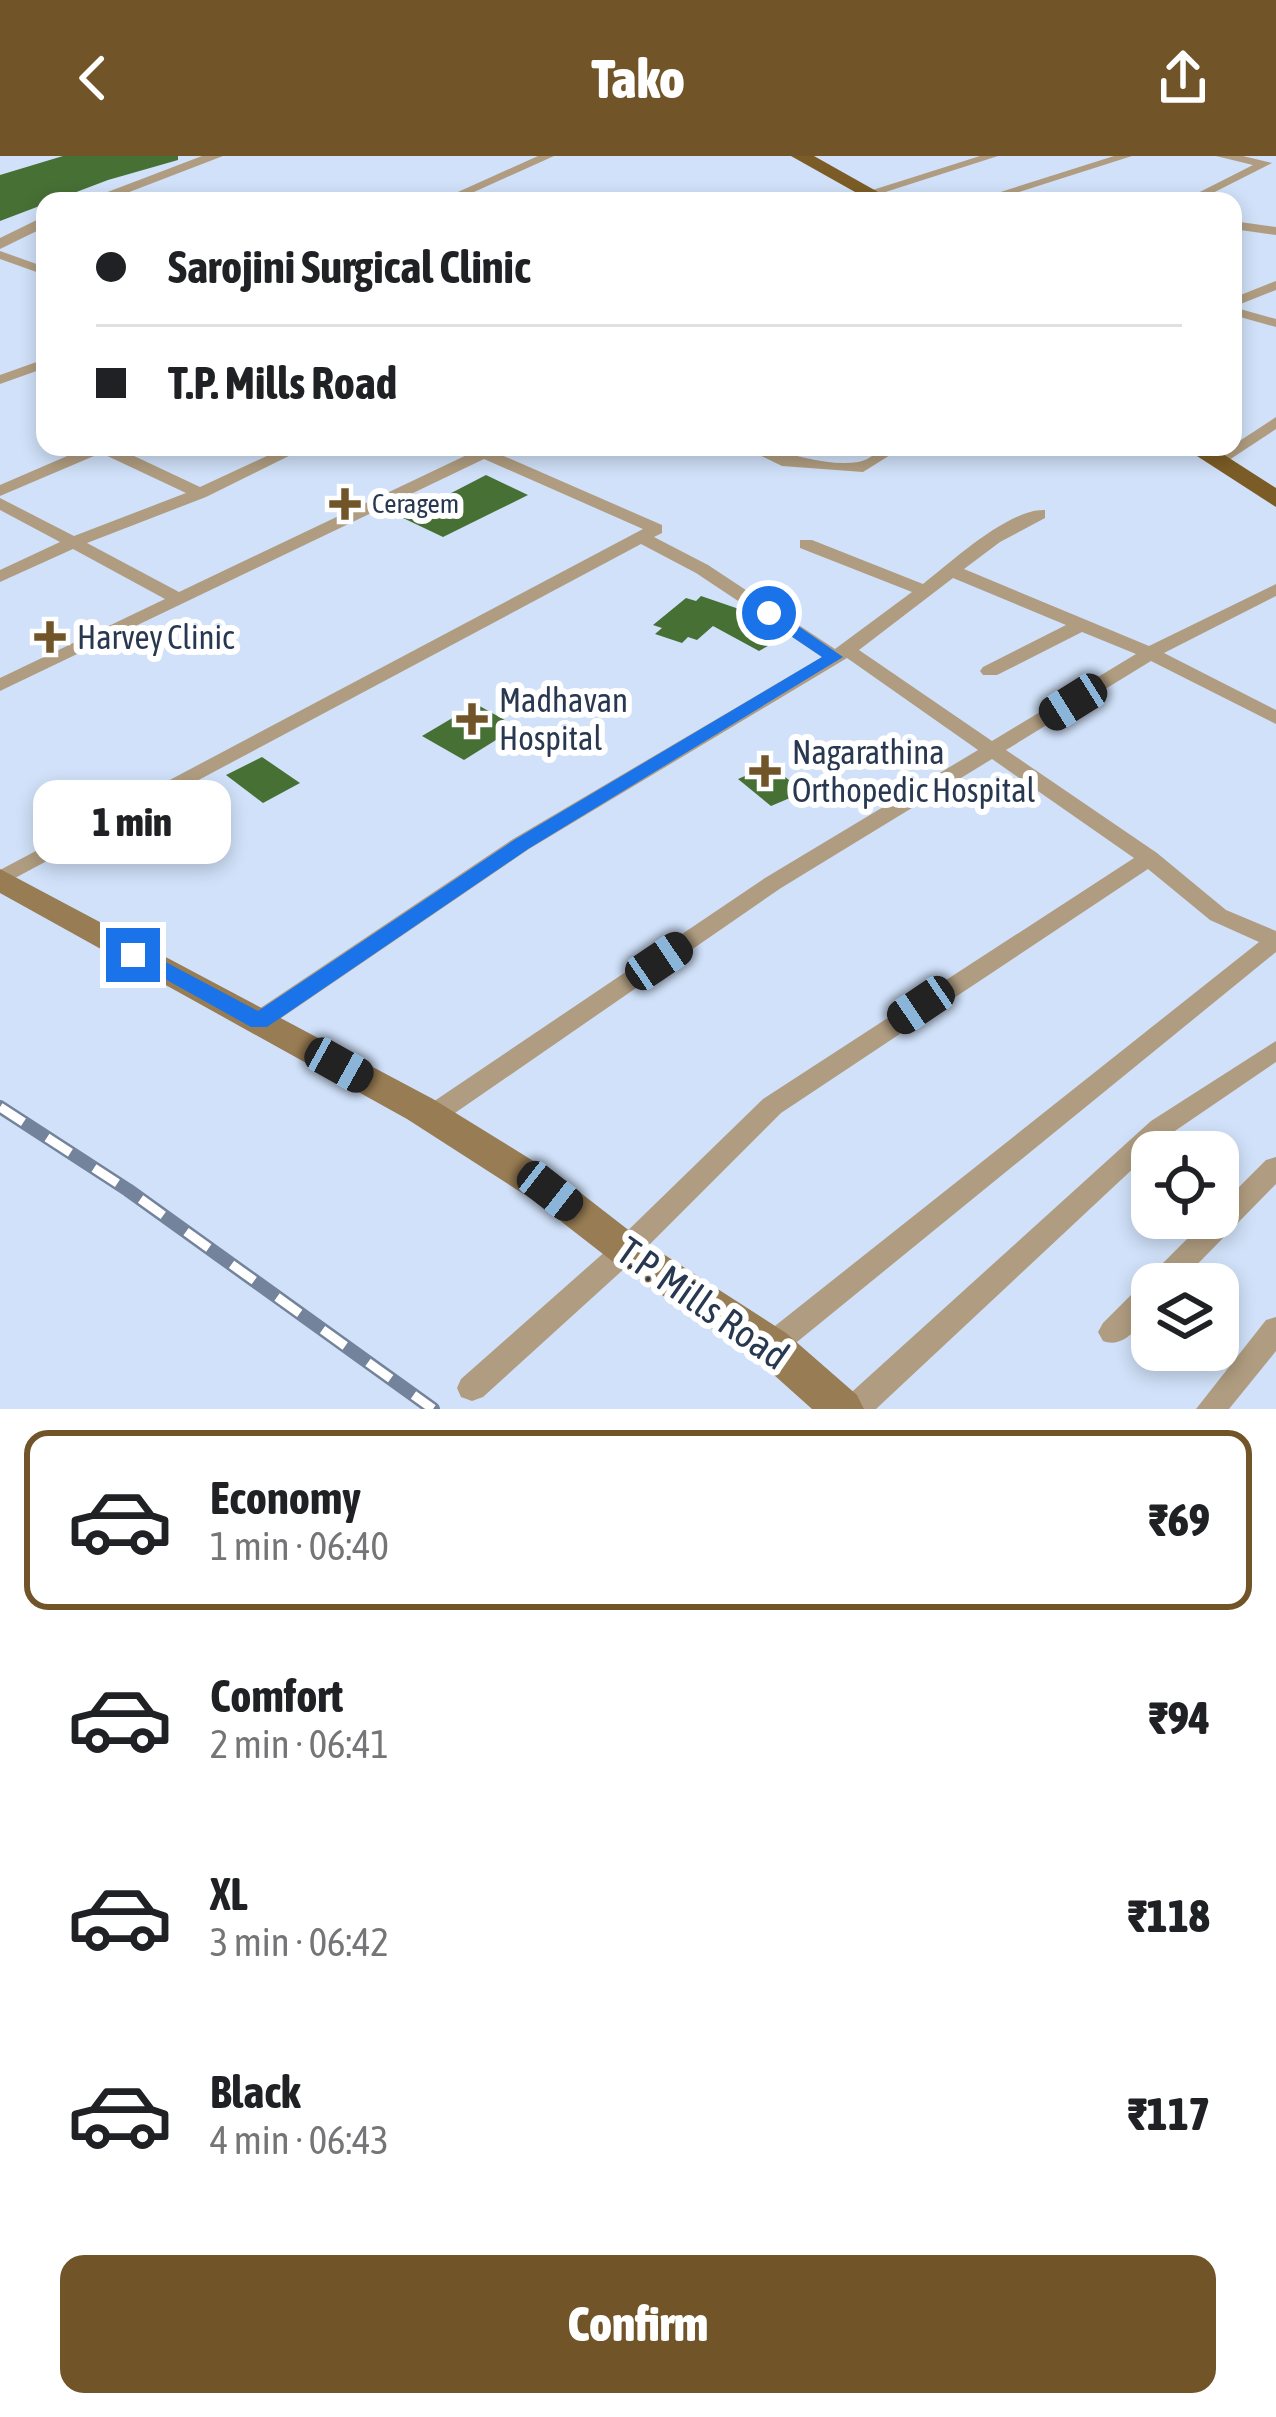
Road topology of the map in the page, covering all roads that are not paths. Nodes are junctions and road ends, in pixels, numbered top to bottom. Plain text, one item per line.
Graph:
1 (216, 156) edge
2 (548, 156) edge
3 (800, 156) edge
4 (992, 156) edge
5 (1126, 156) edge
6 (1222, 156) edge
7 (1271, 164) edge
8 (119, 192) edge
9 (465, 192) edge
10 (868, 192) edge
11 (891, 192) edge
12 (1008, 192) edge
13 (1208, 192) edge
14 (36, 226) edge
15 (1242, 226) edge
16 (1276, 231) edge
17 (0, 244) edge
18 (0, 255) edge
19 (36, 268) edge
20 (1276, 285) edge
21 (1242, 302) edge
22 (1242, 310) edge
23 (1276, 323) edge
24 (36, 366) edge
25 (0, 380) edge
26 (1276, 422) edge
27 (1242, 438) edge
28 (82, 456) edge
29 (119, 456) edge
30 (280, 456) edge
31 (469, 456) edge
32 (498, 456) edge
33 (771, 456) edge
34 (881, 456) edge
35 (1209, 456) edge
36 (0, 491) edge
37 (200, 493) junction
38 (1276, 499) edge
39 (0, 503) edge
40 (1039, 514) dead end
41 (641, 537) junction
42 (71, 542) junction
43 (806, 544) dead end
44 (955, 572) junction
45 (0, 578) edge
46 (1276, 589) edge
47 (923, 590) junction
48 (179, 599) junction
49 (1079, 626) junction
50 (841, 654) junction
51 (1151, 654) junction
52 (991, 671) dead end
53 (0, 685) edge
54 (1276, 718) edge
55 (995, 750) junction
56 (1149, 858) junction
57 (0, 879) edge
58 (1276, 940) edge
59 (259, 1022) junction
60 (1276, 1050) edge
61 (430, 1117) junction
62 (1276, 1167) edge
63 (626, 1250) junction
64 (1181, 1263) edge
65 (1131, 1314) edge
66 (1276, 1329) edge
67 (1113, 1332) dead end
68 (771, 1346) junction
69 (472, 1388) dead end
70 (842, 1409) edge
71 (855, 1409) edge
72 (1211, 1409) edge

1 - 8 street
2 - 9 street
3 - 10 highway
4 - 11 street
5 - 12 street
6 - 7 street
7 - 13 street
14 - 17 street
15 - 16 street
18 - 19 street
20 - 21 street
22 - 23 street
24 - 25 street
26 - 27 street
28 - 36 street
29 - 37 street
30 - 37 street
31 - 48 street
32 - 41 street
33 - 34 street
35 - 38 highway
37 - 42 street
39 - 42 street
40 - 44 street
41 - 50 street
41 - 57 street
42 - 45 street
42 - 48 street
43 - 47 street
44 - 47 street
44 - 49 street
46 - 51 street
47 - 50 street
48 - 53 street
49 - 51 street
49 - 52 street
50 - 55 street
50 - 59 street
51 - 54 street
51 - 55 street
55 - 56 street
55 - 61 street
56 - 58 street
56 - 63 street
57 - 59 main road, T.P. Mills Road
58 - 68 street
59 - 61 main road, T.P. Mills Road
60 - 71 street
61 - 63 main road, T.P. Mills Road
62 - 64 street
63 - 68 main road, T.P. Mills Road
63 - 69 street
65 - 67 street
66 - 72 street
68 - 70 main road, T.P. Mills Road

